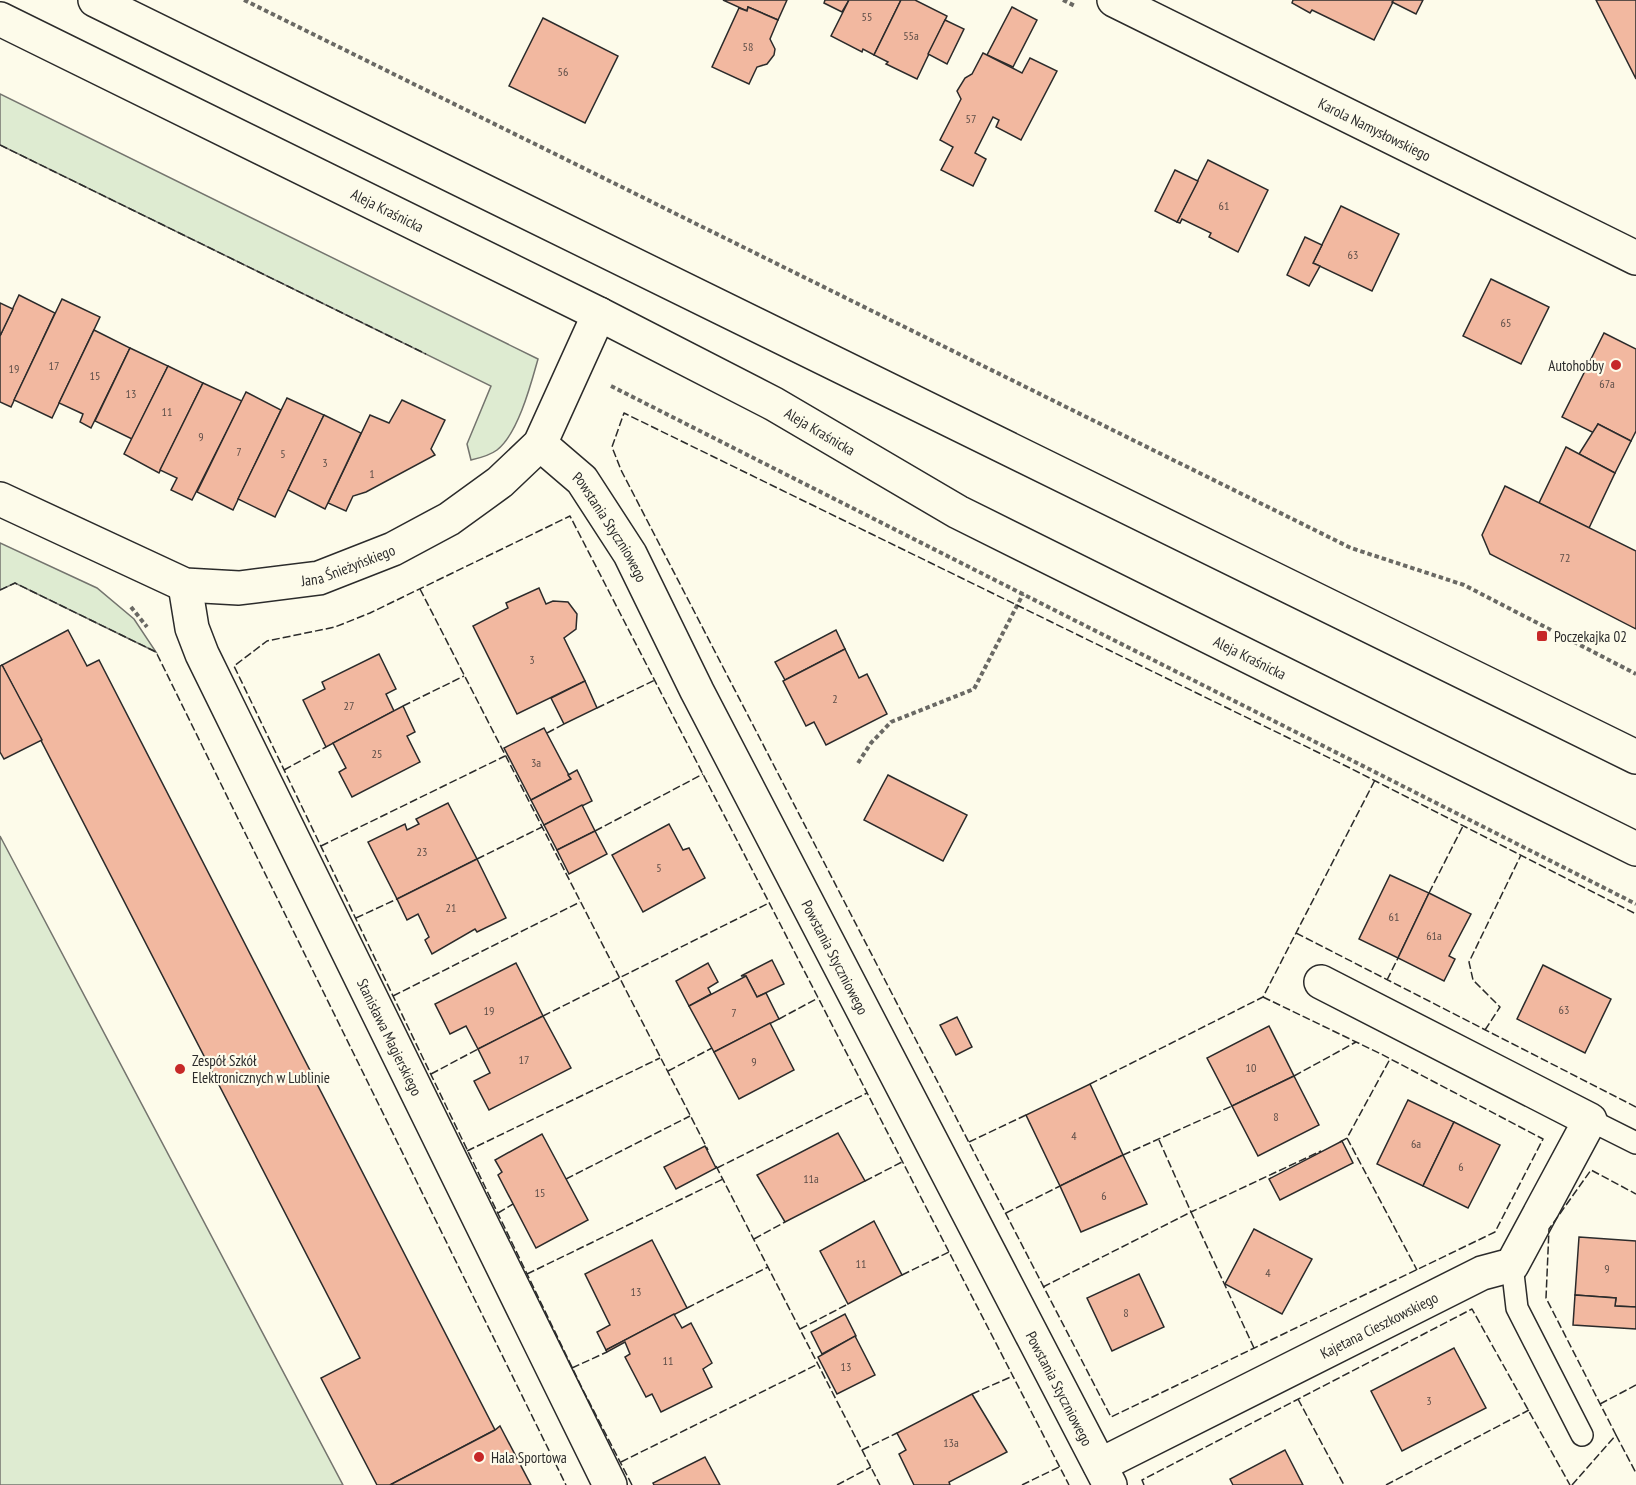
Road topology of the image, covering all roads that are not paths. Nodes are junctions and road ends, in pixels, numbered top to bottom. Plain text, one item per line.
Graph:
1 (95, 0) edge
2 (1114, 0) edge
3 (0, 19) edge
4 (1636, 258) edge
5 (598, 314) junction
6 (540, 444) junction
7 (0, 499) edge
8 (185, 585) junction
9 (1636, 757) edge
10 (1636, 849) edge
11 (1321, 982) dead end
12 (1590, 1120) junction
13 (1636, 1143) edge
14 (1512, 1265) junction
15 (1582, 1435) dead end
16 (1105, 1475) edge
17 (610, 1485) edge

1 - 9 street
2 - 4 street, Karola Namysłowskiego
3 - 5 street, Aleja Kraśnicka
5 - 6 street, Jana Śnieżyńskiego
5 - 10 street, Aleja Kraśnicka
6 - 8 street, Jana Śnieżyńskiego
6 - 16 street, Powstania Styczniowego
7 - 8 street, Jana Śnieżyńskiego
8 - 17 street, Stanisława Magierskiego
11 - 12 street
12 - 13 lane
12 - 14 street
14 - 15 lane
14 - 16 street, Kajetana Cieszkowskiego

